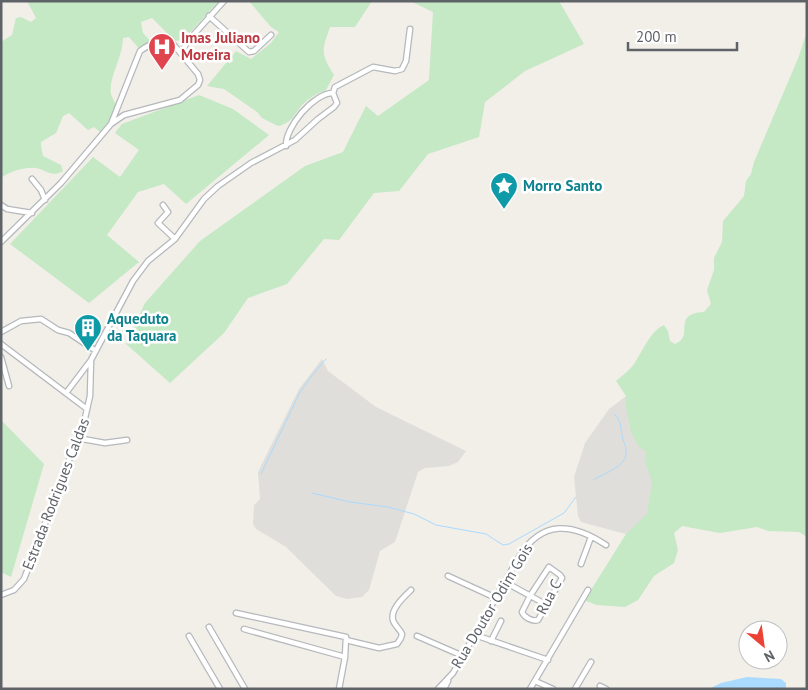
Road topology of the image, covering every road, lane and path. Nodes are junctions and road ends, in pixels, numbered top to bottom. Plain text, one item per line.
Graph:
1 (224, 1) edge
2 (209, 16) junction
3 (410, 29) dead end
4 (271, 35) dead end
5 (187, 42) junction
6 (173, 44) junction
7 (183, 56) junction
8 (333, 93) junction
9 (111, 124) junction
10 (286, 146) junction
11 (32, 179) dead end
12 (45, 200) junction
13 (1, 205) edge
14 (163, 205) dead end
15 (34, 212) junction
16 (175, 239) junction
17 (1, 242) edge
18 (1, 332) edge
19 (1, 344) edge
20 (95, 352) junction
21 (1, 357) edge
22 (90, 360) junction
23 (9, 386) dead end
24 (66, 393) junction
25 (87, 410) junction
26 (77, 438) junction
27 (127, 440) dead end
28 (591, 537) junction
29 (606, 545) dead end
30 (581, 564) dead end
31 (448, 576) dead end
32 (505, 582) junction
33 (411, 590) dead end
34 (588, 590) dead end
35 (1, 595) edge
36 (530, 596) junction
37 (496, 598) junction
38 (547, 605) junction
39 (236, 614) dead end
40 (501, 621) dead end
41 (209, 627) dead end
42 (244, 629) dead end
43 (475, 635) junction
44 (189, 636) dead end
45 (417, 636) dead end
46 (346, 638) junction
47 (491, 641) junction
48 (463, 656) junction
49 (345, 657) junction
50 (548, 660) junction
51 (591, 662) dead end
52 (453, 673) junction
53 (535, 681) junction
54 (600, 686) dead end
55 (220, 689) edge
56 (245, 689) edge
57 (339, 689) edge
58 (438, 689) edge
59 (444, 689) edge
60 (530, 689) edge
61 (553, 689) edge
62 (575, 689) edge
63 (606, 689) edge

1 - 2 street
2 - 4 street
2 - 5 street
3 - 8 street
5 - 6 street
5 - 7 street
6 - 7 street
6 - 9 street
7 - 9 street
8 - 10 street
8 - 10 street
9 - 12 street
10 - 16 street
11 - 12 street
12 - 15 street
13 - 15 street
14 - 16 street
15 - 17 street
16 - 20 street
18 - 20 street
19 - 24 street
20 - 22 street
21 - 23 street
22 - 24 street
22 - 25 street, Estrada Rodrigues Caldas
24 - 25 street
25 - 26 street, Estrada Rodrigues Caldas
26 - 27 street
26 - 35 street, Estrada Rodrigues Caldas
28 - 29 street, Rua Doutor Odim Gois
28 - 30 street
28 - 32 street, Rua Doutor Odim Gois
31 - 37 street
32 - 36 street
32 - 37 street, Rua Doutor Odim Gois
33 - 46 street
34 - 50 street
36 - 38 street
36 - 38 street, Rua C
36 - 38 street, Rua C
37 - 43 street, Rua Doutor Odim Gois
39 - 46 street
40 - 47 street
41 - 56 street
42 - 49 street
43 - 47 street
43 - 48 street, Rua Doutor Odim Gois
44 - 55 street
45 - 48 street
46 - 49 street
47 - 50 street
48 - 52 street, Rua Doutor Odim Gois
49 - 57 street
50 - 53 street
51 - 62 street
52 - 58 street, Rua Doutor Odim Gois
52 - 59 street
53 - 60 street
53 - 61 street
54 - 63 street

